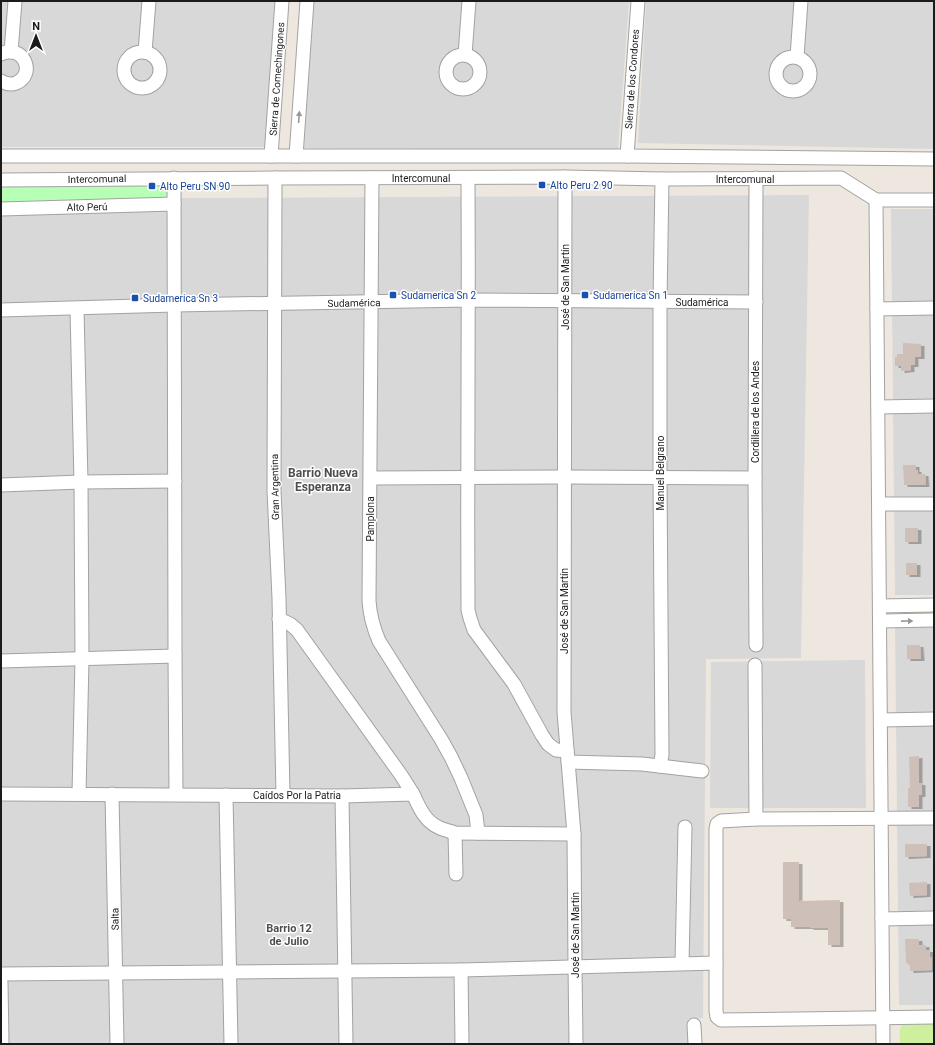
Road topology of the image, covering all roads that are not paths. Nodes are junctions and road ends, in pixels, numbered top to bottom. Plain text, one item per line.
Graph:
1 (15, 1) edge
2 (149, 1) edge
3 (282, 1) edge
4 (307, 1) edge
5 (469, 1) edge
6 (638, 1) edge
7 (801, 1) edge
8 (145, 52) dead end
9 (6, 53) edge
10 (465, 55) dead end
11 (797, 57) dead end
12 (1, 81) edge
13 (1, 156) edge
14 (271, 156) junction
15 (296, 156) junction
16 (627, 156) junction
17 (934, 160) edge
18 (565, 177) junction
19 (174, 178) junction
20 (275, 178) junction
21 (372, 178) junction
22 (468, 178) junction
23 (756, 178) junction
24 (662, 179) junction
25 (1, 180) edge
26 (876, 200) junction
27 (934, 200) edge
28 (174, 204) junction
29 (1, 209) edge
30 (469, 300) junction
31 (564, 301) junction
32 (372, 302) junction
33 (660, 302) junction
34 (756, 302) junction
35 (274, 304) junction
36 (174, 305) junction
37 (934, 308) edge
38 (77, 309) junction
39 (877, 309) junction
40 (1, 310) edge
41 (934, 406) edge
42 (878, 407) junction
43 (564, 477) junction
44 (660, 477) junction
45 (370, 478) junction
46 (467, 478) junction
47 (755, 478) junction
48 (175, 481) junction
49 (81, 482) junction
50 (1, 485) edge
51 (879, 504) junction
52 (934, 504) edge
53 (880, 606) junction
54 (934, 606) edge
55 (279, 619) junction
56 (934, 620) edge
57 (880, 621) junction
58 (756, 645) dead end
59 (175, 656) junction
60 (82, 659) junction
61 (1, 661) edge
62 (755, 665) dead end
63 (934, 719) edge
64 (880, 720) junction
65 (568, 757) junction
66 (660, 766) junction
67 (702, 771) dead end
68 (1, 794) edge
69 (79, 794) junction
70 (112, 794) junction
71 (176, 794) junction
72 (413, 794) junction
73 (226, 795) junction
74 (283, 795) junction
75 (342, 796) junction
76 (881, 818) junction
77 (934, 818) edge
78 (756, 819) junction
79 (686, 827) dead end
80 (455, 833) junction
81 (478, 833) junction
82 (574, 834) junction
83 (456, 874) dead end
84 (934, 918) edge
85 (882, 919) junction
86 (716, 963) junction
87 (682, 964) junction
88 (574, 966) junction
89 (461, 970) junction
90 (230, 972) junction
91 (344, 972) junction
92 (1, 974) edge
93 (116, 974) junction
94 (1, 982) edge
95 (883, 1018) junction
96 (934, 1018) edge
97 (694, 1025) dead end
98 (2, 1044) edge
99 (117, 1044) edge
100 (231, 1044) edge
101 (346, 1044) edge
102 (462, 1044) edge
103 (576, 1044) edge
104 (694, 1044) edge
105 (883, 1044) edge

1 - 9 street
2 - 8 street
3 - 14 street, Sierra de Comechingones
15 -> 4 street
5 - 10 street
6 - 16 street, Sierra de los Condores
7 - 11 street
9 - 12 street
13 - 14 street
14 - 15 street
15 - 16 street
16 - 17 street
18 - 22 street, Intercomunal
18 - 24 street, Intercomunal
18 - 31 street, José de San Martín
19 - 20 street, Intercomunal
19 - 25 street, Intercomunal
19 - 28 street
20 - 21 street, Intercomunal
20 - 35 street, Gran Argentina
21 - 22 street, Intercomunal
21 - 32 street, Pamplona
22 - 30 street
23 - 24 street, Intercomunal
23 - 26 street, Intercomunal
23 - 34 street, Cordillera de los Andes
24 - 33 street, Manuel Belgrano
26 - 27 street
26 - 39 street
28 - 29 street, Alto Perú
28 - 36 street
30 - 31 street, Sudamérica
30 - 32 street, Sudamérica
30 - 46 street
31 - 33 street, Sudamérica
31 - 43 street, José de San Martín
32 - 35 street, Sudamérica
32 - 45 street, Pamplona
33 - 34 street, Sudamérica
33 - 44 street, Manuel Belgrano
34 - 47 street, Cordillera de los Andes
35 - 36 street, Sudamérica
35 - 55 street, Gran Argentina
36 - 38 street, Sudamérica
36 - 48 street
37 - 39 street
38 - 40 street, Sudamérica
38 - 49 street
39 - 42 street
41 - 42 street
42 - 51 street
43 - 44 street
43 - 46 street
43 - 65 street, José de San Martín
44 - 47 street
44 - 66 street, Manuel Belgrano
45 - 46 street
45 - 81 street, Pamplona
46 - 65 street
47 - 58 street, Cordillera de los Andes
48 - 49 street
48 - 59 street
49 - 50 street
49 - 60 street
51 - 52 street
51 - 53 street
53 - 54 street
53 - 57 street
55 - 72 street
55 - 74 street, Gran Argentina
57 -> 56 street
57 - 64 street
59 - 60 street
59 - 71 street
60 - 61 street
60 - 69 street
62 - 78 street
63 - 64 street
64 - 76 street
65 - 66 street
65 - 82 street, José de San Martín
66 - 67 street
68 - 69 street, Caídos Por la Patria
69 - 70 street, Caídos Por la Patria
70 - 71 street, Caídos Por la Patria
70 - 93 street, Salta
71 - 73 street, Caídos Por la Patria
72 - 75 street, Caídos Por la Patria
72 - 80 street
73 - 74 street, Caídos Por la Patria
73 - 90 street
74 - 75 street, Caídos Por la Patria
75 - 91 street
76 - 77 street
76 - 78 street
76 - 85 street
78 - 86 street
79 - 87 street
80 - 81 street
80 - 83 street
81 - 82 street
82 - 88 street, José de San Martín
84 - 85 street
85 - 95 street
86 - 87 street
86 - 95 street
87 - 88 street
88 - 89 street
88 - 103 street, José de San Martín
89 - 91 street
89 - 102 street
90 - 91 street
90 - 93 street
90 - 100 street
91 - 101 street
92 - 93 street
93 - 99 street, Salta
94 - 98 street
95 - 96 street
95 - 105 street
97 - 104 street

